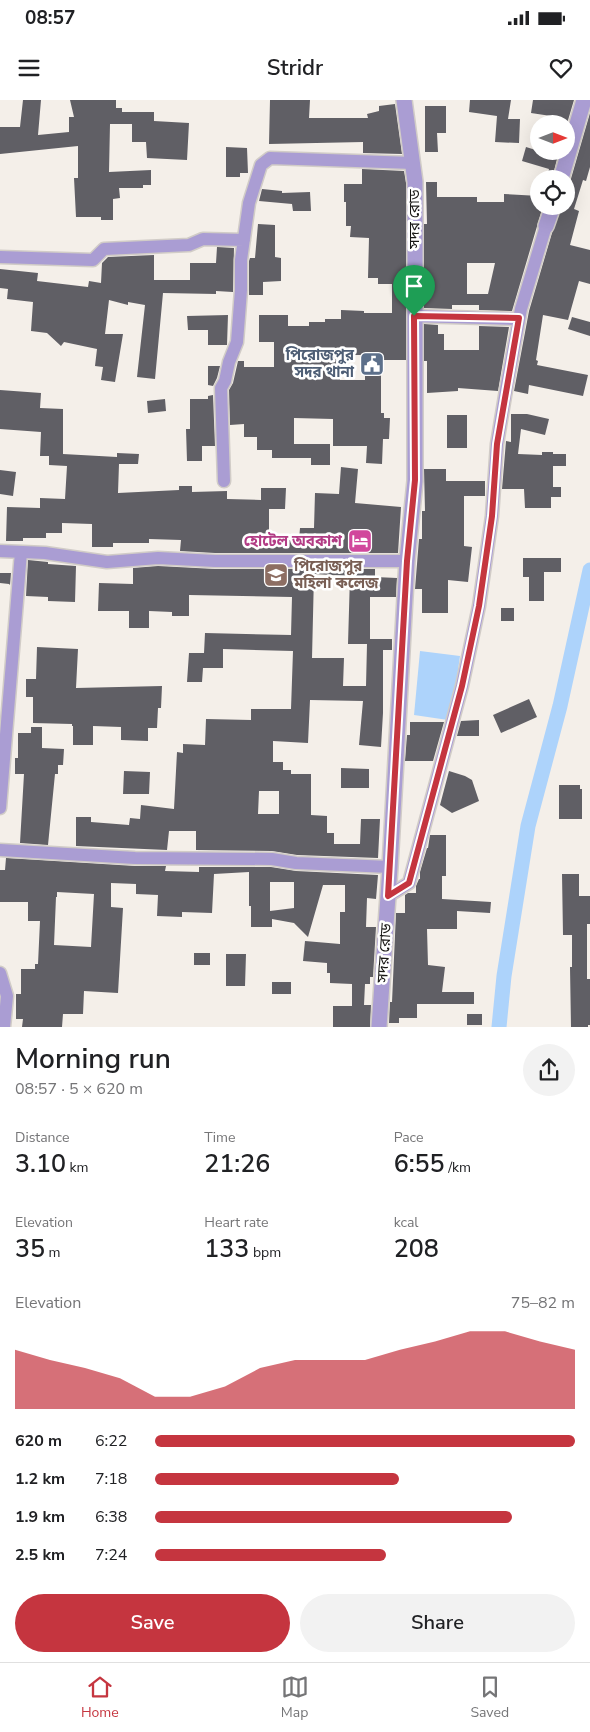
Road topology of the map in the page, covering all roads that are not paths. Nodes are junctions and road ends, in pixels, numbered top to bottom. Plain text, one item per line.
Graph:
1 (404, 100) edge
2 (584, 100) edge
3 (413, 162) junction
4 (564, 170) edge
5 (550, 215) edge
6 (546, 226) joint
7 (244, 240) junction
8 (0, 257) edge
9 (414, 316) junction
10 (519, 318) junction
11 (224, 481) dead end
12 (0, 551) edge
13 (21, 552) junction
14 (407, 561) junction
15 (0, 808) edge
16 (0, 850) edge
17 (390, 867) junction
18 (388, 896) junction
19 (0, 973) edge
20 (4, 1027) edge
21 (379, 1027) edge

1 - 3 street, সদর রোড
2 - 4 street
3 - 7 street
3 - 9 street, সদর রোড
5 - 6 street
6 - 10 street
7 - 8 street
7 - 11 street
9 - 10 street
9 - 14 street, সদর রোড
10 - 18 street
12 - 13 street
13 - 14 street
13 - 15 street
14 - 17 street, সদর রোড
16 - 17 street
17 - 18 street, সদর রোড
18 - 21 street, সদর রোড
19 - 20 street

